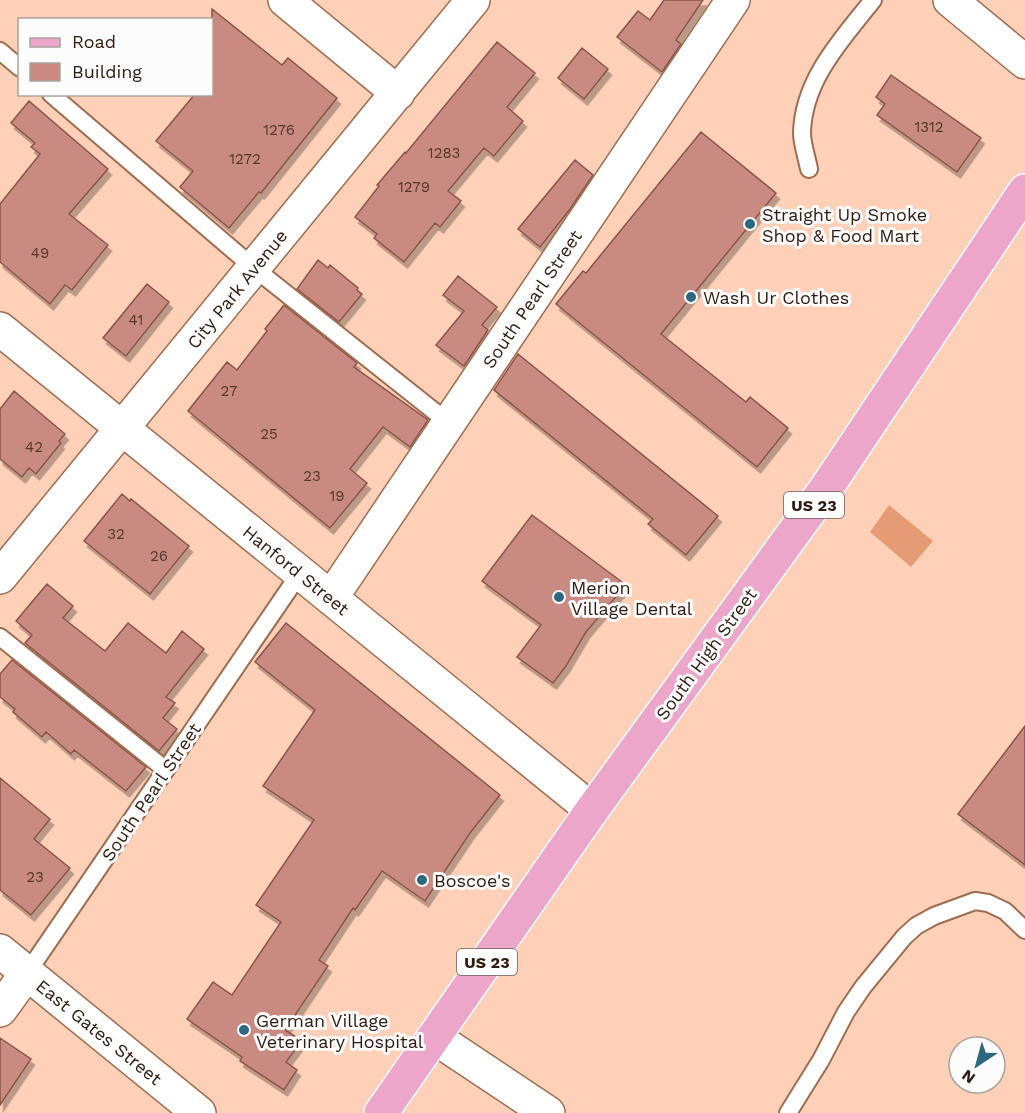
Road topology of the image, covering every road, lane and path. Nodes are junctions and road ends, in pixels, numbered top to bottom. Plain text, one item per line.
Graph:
1 (285, 0) edge
2 (473, 0) edge
3 (733, 0) edge
4 (873, 0) edge
5 (950, 0) edge
6 (0, 51) edge
7 (1025, 62) edge
8 (18, 66) edge
9 (398, 93) junction
10 (53, 96) edge
11 (809, 169) dead end
12 (1025, 191) edge
13 (254, 268) junction
14 (0, 329) edge
15 (449, 423) junction
16 (122, 428) junction
17 (300, 573) junction
18 (0, 578) edge
19 (331, 598) junction
20 (0, 637) edge
21 (166, 770) junction
22 (592, 810) junction
23 (1025, 930) edge
24 (0, 951) edge
25 (27, 973) junction
26 (0, 1010) edge
27 (434, 1037) junction
28 (199, 1113) edge
29 (381, 1113) edge
30 (548, 1113) edge
31 (788, 1113) edge

1 - 9 street
2 - 9 street, City Park Avenue
3 - 15 street, South Pearl Street
4 - 11 lane
5 - 7 street
6 - 8 lane
9 - 13 street, City Park Avenue
10 - 13 lane
12 - 22 main road, South High Street / US 23
13 - 15 lane
13 - 16 street, City Park Avenue
14 - 16 street, Hanford Street
15 - 19 street, South Pearl Street
16 - 17 street, Hanford Street
16 - 18 street, City Park Avenue
17 - 19 street, Hanford Street
17 - 21 lane, South Pearl Street
19 - 22 street, Hanford Street
20 - 21 lane
21 - 25 lane, South Pearl Street
22 - 27 main road, South High Street / US 23
23 - 31 lane
24 - 25 street, East Gates Street
25 - 26 street, South Pearl Street
25 - 28 street, East Gates Street
27 - 29 main road, South High Street / US 23
27 - 30 street

